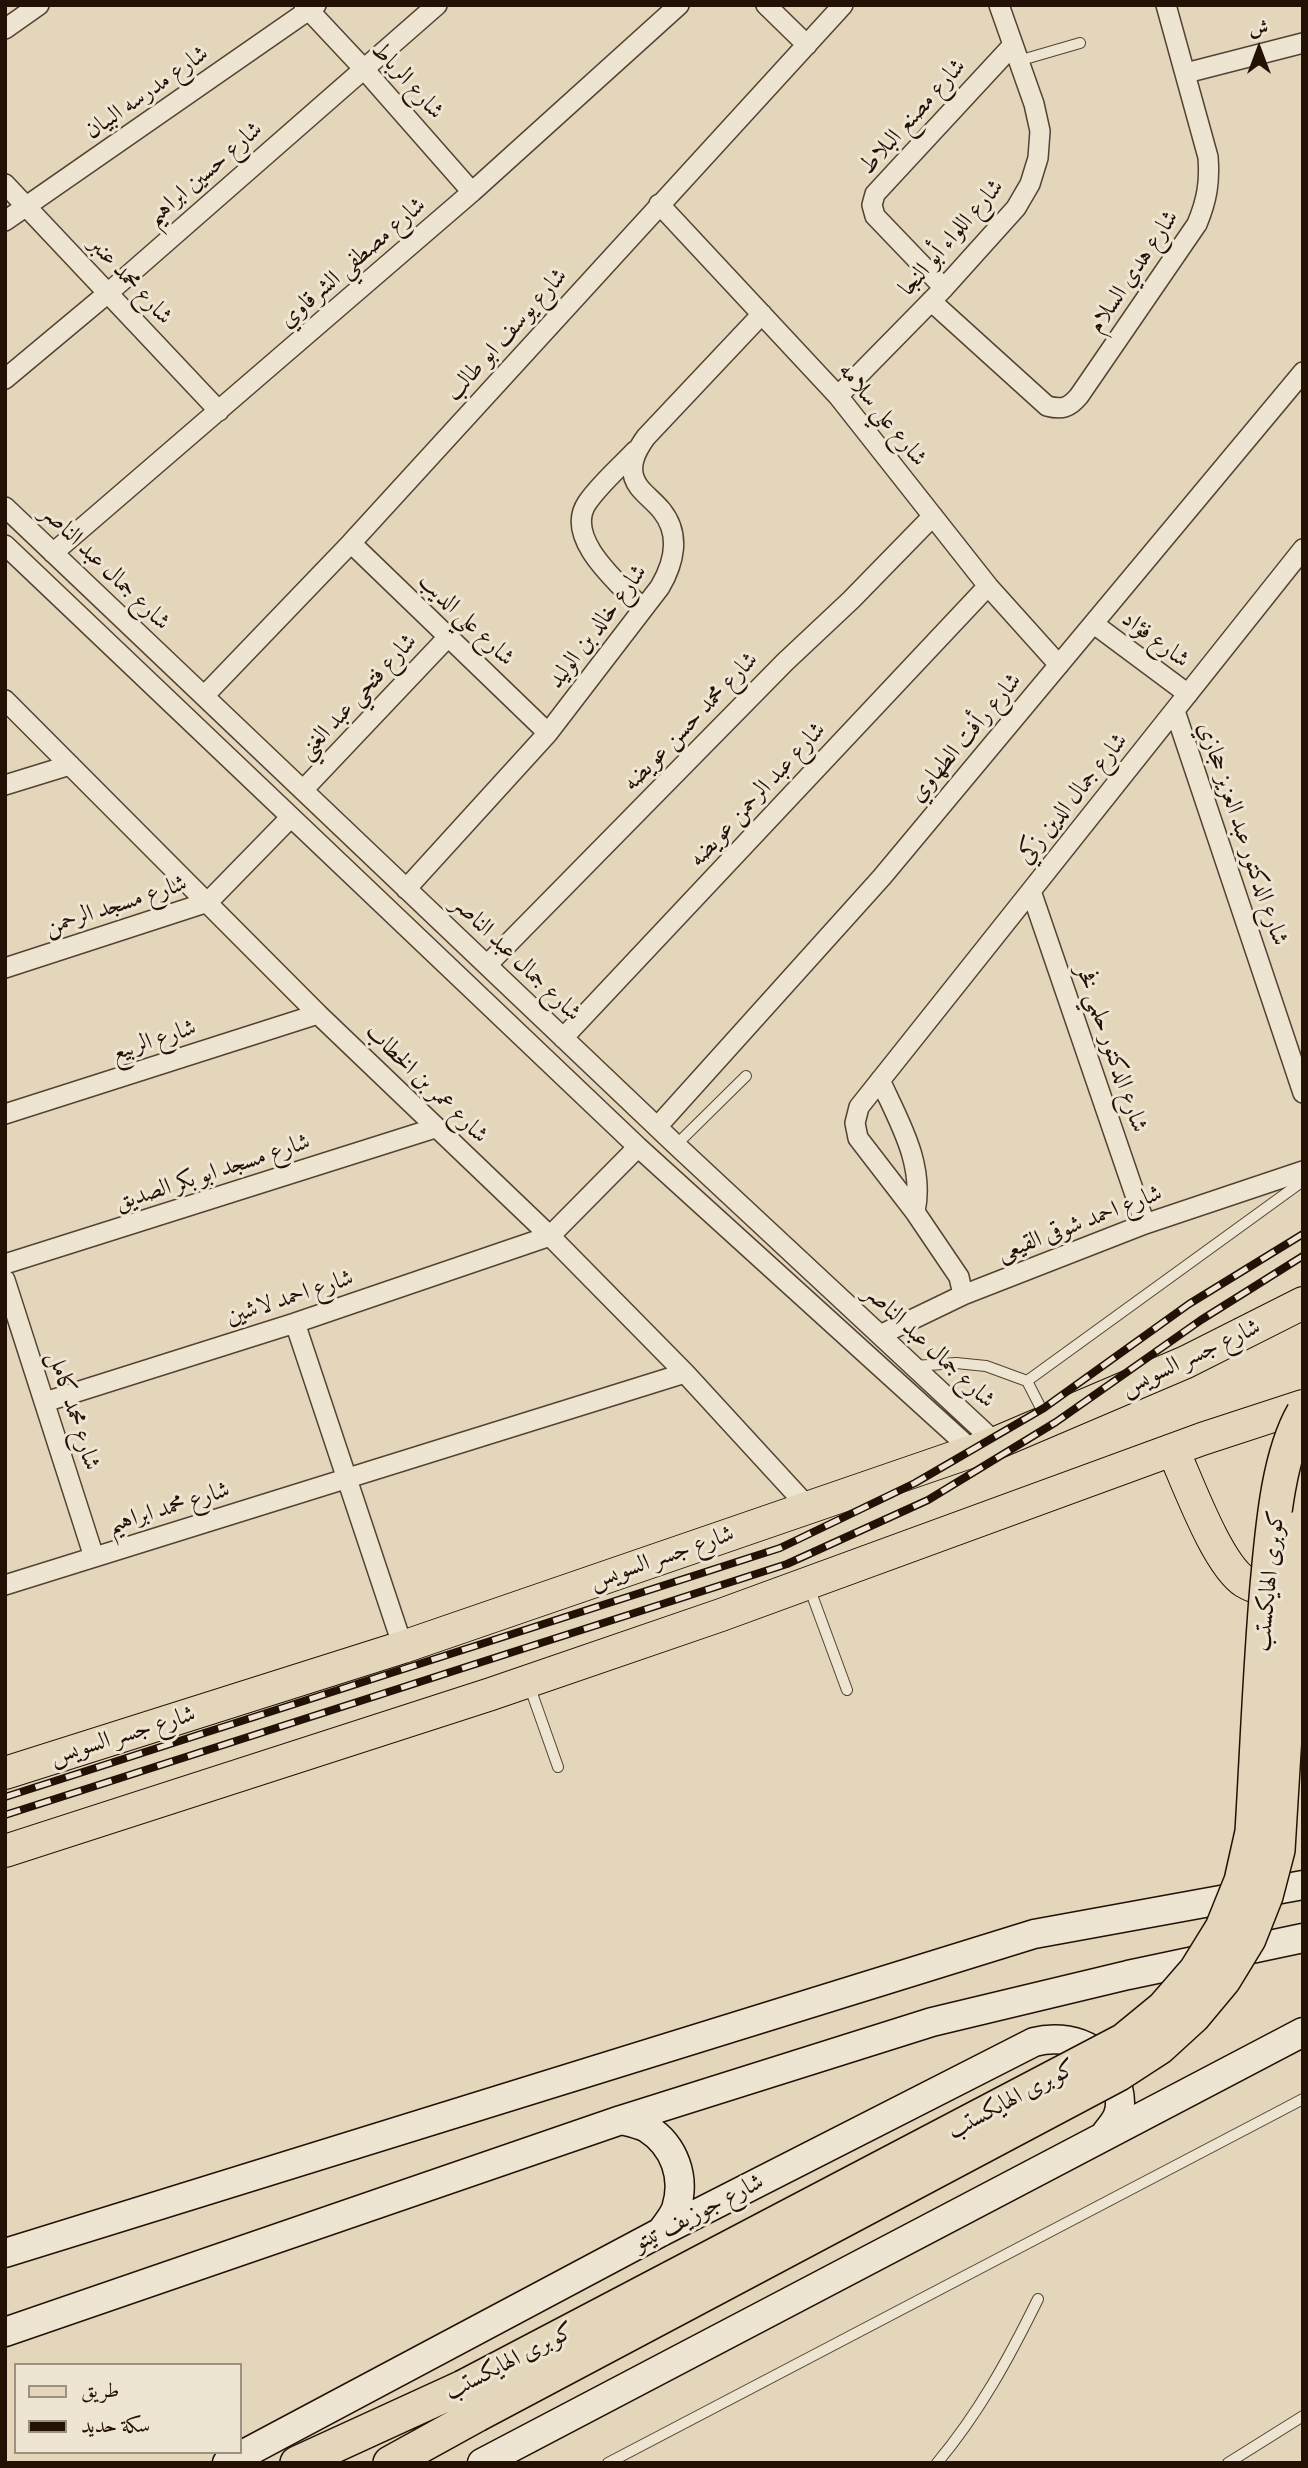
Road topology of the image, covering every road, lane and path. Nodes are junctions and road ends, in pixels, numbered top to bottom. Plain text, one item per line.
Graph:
1 (39, 5) edge
2 (437, 5) edge
3 (679, 5) edge
4 (766, 5) edge
5 (843, 5) edge
6 (999, 5) edge
7 (1166, 5) edge
8 (309, 7) edge
9 (5, 29) edge
10 (1080, 43) dead end
11 (1303, 43) edge
12 (807, 46) junction
13 (1016, 53) junction
14 (363, 68) junction
15 (1186, 73) junction
16 (5, 184) edge
17 (472, 192) junction
18 (659, 204) junction
19 (27, 207) junction
20 (5, 221) edge
21 (108, 293) junction
22 (938, 294) junction
23 (762, 314) junction
24 (1303, 372) edge
25 (5, 379) edge
26 (838, 396) junction
27 (1079, 396) joint
28 (219, 411) junction
29 (635, 452) junction
30 (5, 507) edge
31 (933, 516) junction
32 (351, 543) junction
33 (5, 545) edge
34 (1303, 549) edge
35 (53, 553) junction
36 (988, 586) junction
37 (643, 609) junction
38 (1094, 624) junction
39 (448, 636) junction
40 (1059, 665) junction
41 (1188, 694) junction
42 (204, 696) junction
43 (5, 700) edge
44 (1175, 711) junction
45 (548, 733) junction
46 (70, 765) junction
47 (5, 785) edge
48 (303, 790) junction
49 (291, 817) junction
50 (406, 889) junction
51 (1031, 891) junction
52 (208, 902) junction
53 (487, 965) junction
54 (5, 968) edge
55 (318, 1014) junction
56 (564, 1038) junction
57 (746, 1076) dead end
58 (880, 1080) junction
59 (1303, 1093) edge
60 (5, 1114) edge
61 (657, 1127) junction
62 (435, 1128) junction
63 (676, 1145) junction
64 (638, 1147) junction
65 (1303, 1171) edge
66 (1303, 1181) edge
67 (915, 1212) junction
68 (1145, 1224) junction
69 (550, 1236) junction
70 (5, 1264) edge
71 (5, 1280) edge
72 (964, 1295) junction
73 (1303, 1303) edge
74 (295, 1323) junction
75 (880, 1335) junction
76 (912, 1366) junction
77 (685, 1373) junction
78 (1027, 1381) junction
79 (45, 1402) junction
80 (1303, 1406) edge
81 (1303, 1413) edge
82 (1048, 1422) junction
83 (984, 1447) junction
84 (1173, 1450) junction
85 (347, 1479) junction
86 (809, 1508) junction
87 (1303, 1525) edge
88 (94, 1557) junction
89 (807, 1584) junction
90 (5, 1585) edge
91 (1303, 1601) edge
92 (402, 1647) junction
93 (527, 1681) junction
94 (847, 1690) dead end
95 (558, 1767) dead end
96 (5, 1773) edge
97 (5, 1851) edge
98 (1303, 1885) edge
99 (1303, 1938) edge
100 (1303, 2032) edge
101 (1303, 2099) edge
102 (621, 2120) junction
103 (1106, 2133) junction
104 (661, 2232) junction
105 (5, 2253) edge
106 (1038, 2299) dead end
107 (5, 2332) edge
108 (1303, 2416) edge
109 (227, 2463) edge
110 (297, 2463) edge
111 (390, 2463) edge
112 (482, 2463) edge
113 (608, 2463) edge
114 (937, 2463) edge
115 (1228, 2463) edge

1 - 9 street
2 - 14 street, شارع حسين ابراهيم
3 - 17 street, شارع مصطفي الشرقاوي
4 - 12 street
5 - 12 street, شارع يوسف ابو طالب
6 - 13 street, شارع اللواء أبو النجا
7 - 15 street, شارع هدي السلام
8 - 14 street, شارع الرباط
8 - 19 street, شارع مدرسه البيان
10 - 13 lane
11 - 15 street
12 - 18 street, شارع يوسف ابو طالب
13 - 22 street, شارع اللواء أبو النجا
13 - 22 street, شارع مصنع البلاط
14 - 17 street, شارع الرباط
14 - 21 street, شارع حسين ابراهيم
15 - 27 street, شارع هدي السلام
16 - 19 street, شارع محمد عنبر
17 - 28 street, شارع مصطفي الشرقاوي
18 - 23 street, شارع علي سلامه
18 - 32 street, شارع يوسف ابو طالب
19 - 20 street, شارع مدرسه البيان
19 - 21 street, شارع محمد عنبر
21 - 25 street, شارع حسين ابراهيم
21 - 28 street, شارع محمد عنبر
22 - 26 street, شارع اللواء أبو النجا
22 - 27 street, شارع مصنع البلاط
23 - 26 street, شارع علي سلامه
23 - 29 street
24 - 38 street, شارع رأفت الطهاوي
26 - 31 street, شارع علي سلامه
28 - 35 street, شارع مصطفي الشرقاوي
29 - 37 street, شارع خالد بن الوليد
29 - 37 street
30 - 35 street, شارع جمال عبد الناصر
31 - 36 street, شارع علي سلامه
31 - 53 street, شارع محمد حسن عويضه
32 - 39 street, شارع علي الديب
32 - 42 street, شارع يوسف ابو طالب
33 - 49 street, شارع جمال عبد الناصر
34 - 41 street, شارع جمال الدين زكي
35 - 42 street, شارع جمال عبد الناصر
36 - 40 street, شارع علي سلامه
36 - 56 street, شارع عبد الرحمن عويضه
37 - 45 street, شارع خالد بن الوليد
38 - 40 street, شارع رأفت الطهاوي
38 - 41 street, شارع فؤاد
39 - 45 street, شارع علي الديب
39 - 48 street, شارع فتحي عبد الغني
40 - 61 street, شارع رأفت الطهاوي
41 - 44 street, شارع جمال الدين زكي
42 - 48 street, شارع جمال عبد الناصر
43 - 46 street, شارع عمر بن الخطاب
44 - 51 street, شارع جمال الدين زكي
44 - 59 street, شارع الدكتور عبد العزيز حجازي
45 - 50 street, شارع خالد بن الوليد
46 - 47 street
46 - 52 street, شارع عمر بن الخطاب
48 - 50 street, شارع جمال عبد الناصر
49 - 52 street, شارع مسجد الرحمن
49 - 64 street, شارع جمال عبد الناصر
50 - 53 street, شارع جمال عبد الناصر
51 - 58 street, شارع جمال الدين زكي
51 - 68 street, شارع الدكتور حلمي فخر
52 - 54 street, شارع مسجد الرحمن
52 - 55 street, شارع عمر بن الخطاب
53 - 56 street, شارع جمال عبد الناصر
55 - 60 street, شارع الربيع
55 - 62 street, شارع عمر بن الخطاب
56 - 61 street, شارع جمال عبد الناصر
57 - 63 lane
58 - 67 street
58 - 67 street, شارع جمال الدين زكي
61 - 63 street, شارع جمال عبد الناصر
62 - 69 street, شارع عمر بن الخطاب
62 - 70 street, شارع مسجد ابو بكر الصديق
63 - 75 street, شارع جمال عبد الناصر
64 - 69 street
64 - 83 street, شارع جمال عبد الناصر
65 - 68 street, شارع احمد شوقى القيعى
66 - 78 lane
67 - 72 street, شارع جمال الدين زكي
68 - 72 street, شارع احمد شوقى القيعى
69 - 74 street, شارع احمد لاشين
69 - 77 street, شارع عمر بن الخطاب
71 - 79 street, شارع محمد كامل
72 - 75 street, شارع احمد شوقى القيعى
73 - 82 main road, شارع جسر السويس
74 - 79 street, شارع احمد لاشين
74 - 85 street
75 - 76 street, شارع جمال عبد الناصر
76 - 78 lane
76 - 83 street, شارع جمال عبد الناصر
77 - 85 street, شارع محمد ابراهيم
77 - 86 street, شارع عمر بن الخطاب
78 - 82 lane
79 - 88 street, شارع محمد كامل
80 - 84 main road
81 - 110 highway, كوبرى الهايكستب, bridge
82 - 83 main road, شارع جسر السويس
83 - 86 main road, شارع جسر السويس
84 - 89 main road
84 - 91 main road
85 - 88 street, شارع محمد ابراهيم
85 - 92 street
86 - 92 main road, شارع جسر السويس
87 - 111 highway, كوبرى الهايكستب, bridge
88 - 90 street, شارع محمد ابراهيم
89 - 93 main road
89 - 94 lane
92 - 96 main road, شارع جسر السويس
93 - 95 lane
93 - 97 main road
98 - 105 main road
99 - 102 main road
100 - 103 main road
101 - 113 lane
102 - 104 main road
102 - 107 main road
103 - 104 main road, شارع جوزيف تيتو
103 - 112 main road
104 - 109 main road, شارع جوزيف تيتو
106 - 114 lane
108 - 115 lane

